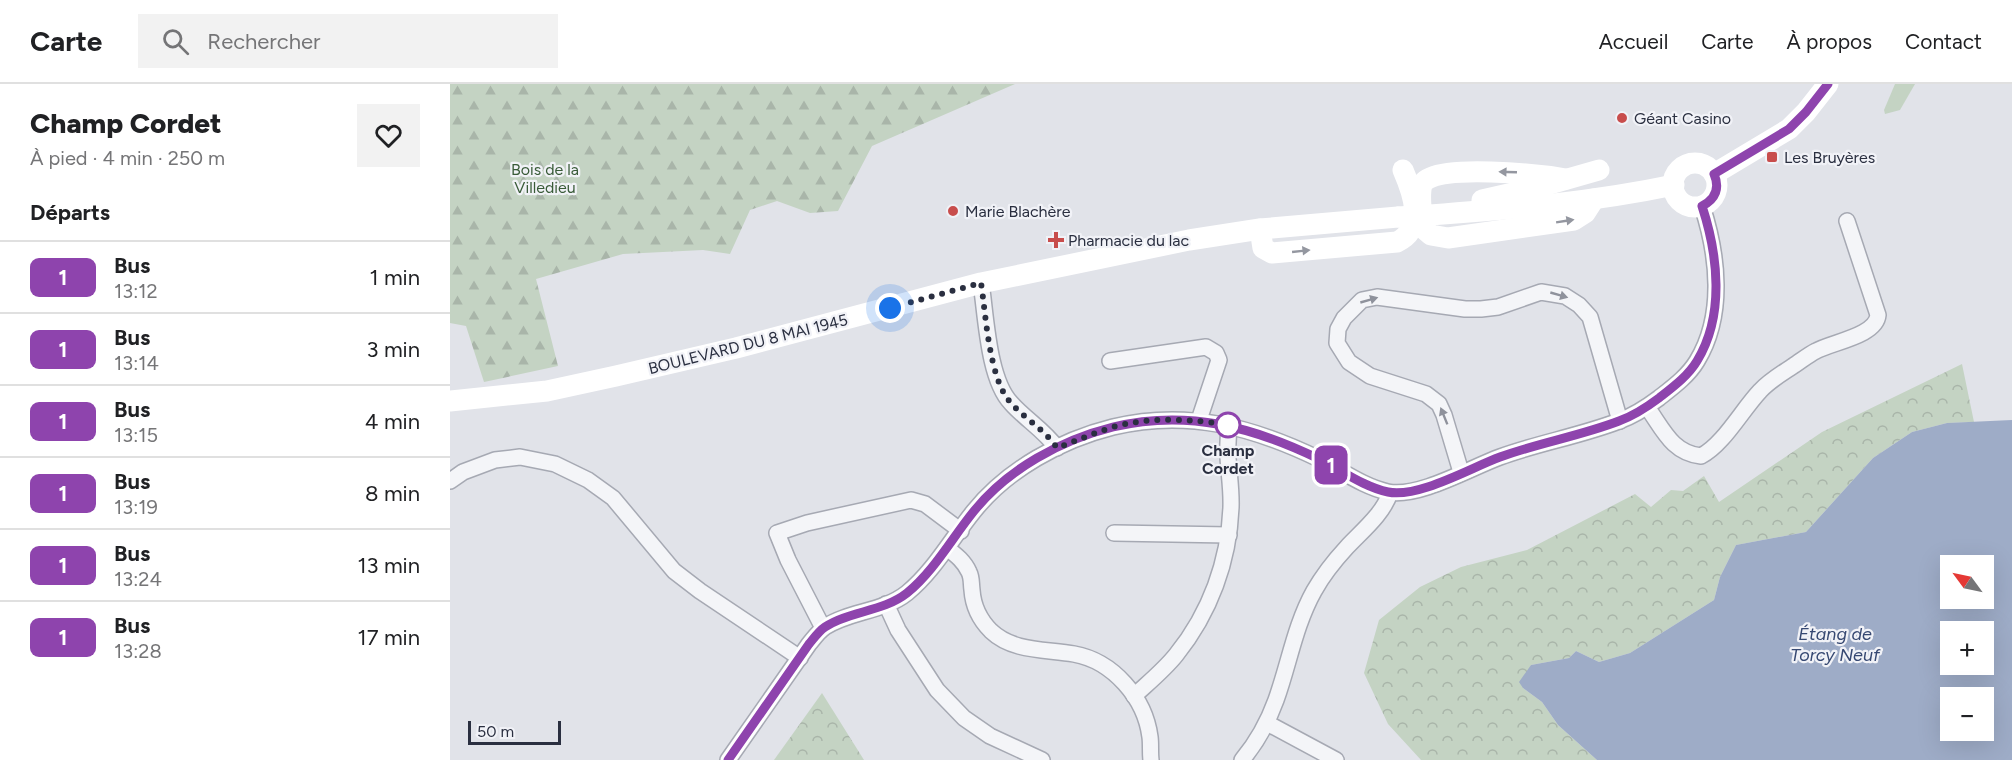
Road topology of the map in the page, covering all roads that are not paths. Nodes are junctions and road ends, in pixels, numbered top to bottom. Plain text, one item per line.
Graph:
1 (1828, 84) edge
2 (1403, 170) dead end
3 (1599, 171) dead end
4 (1714, 174) junction
5 (1566, 179) junction
6 (1674, 185) junction
7 (1594, 199) junction
8 (1702, 206) junction
9 (1430, 215) junction
10 (1847, 221) dead end
11 (1260, 229) junction
12 (981, 283) junction
13 (1110, 361) dead end
14 (450, 401) edge
15 (1647, 407) junction
16 (1199, 420) junction
17 (1620, 421) junction
18 (1230, 425) junction
19 (1057, 448) junction
20 (1461, 472) junction
21 (450, 481) edge
22 (1389, 493) junction
23 (961, 531) junction
24 (1114, 533) dead end
25 (1229, 535) junction
26 (947, 548) junction
27 (886, 604) junction
28 (823, 628) junction
29 (800, 658) junction
30 (1134, 696) junction
31 (1266, 723) junction
32 (728, 760) edge
33 (1042, 760) edge
34 (1151, 760) edge
35 (1242, 760) edge
36 (1336, 760) edge

1 - 4 street
11 -> 2 street
3 - 5 street
4 - 6 street
4 - 8 street
5 -> 7 street
5 - 9 street
6 - 7 street
6 - 8 street
7 - 9 street
8 - 15 street
9 - 11 street, BOULEVARD DU 8 MAI 1945, bridge
10 - 15 street
11 - 12 street, BOULEVARD DU 8 MAI 1945
12 - 14 street, BOULEVARD DU 8 MAI 1945
12 - 19 street
13 - 16 street
15 - 17 street
16 - 18 street
16 - 19 street
17 - 20 street
20 -> 17 street
18 - 22 street
18 - 25 street
19 - 23 street
20 - 22 street
21 - 29 street
22 - 31 street
23 - 26 street
23 - 28 street
24 - 25 street
25 - 30 street
26 - 27 street
26 - 30 street
27 - 28 street
27 - 33 street
28 - 29 street
29 - 32 street
30 - 34 street
31 - 35 street
31 - 36 street

